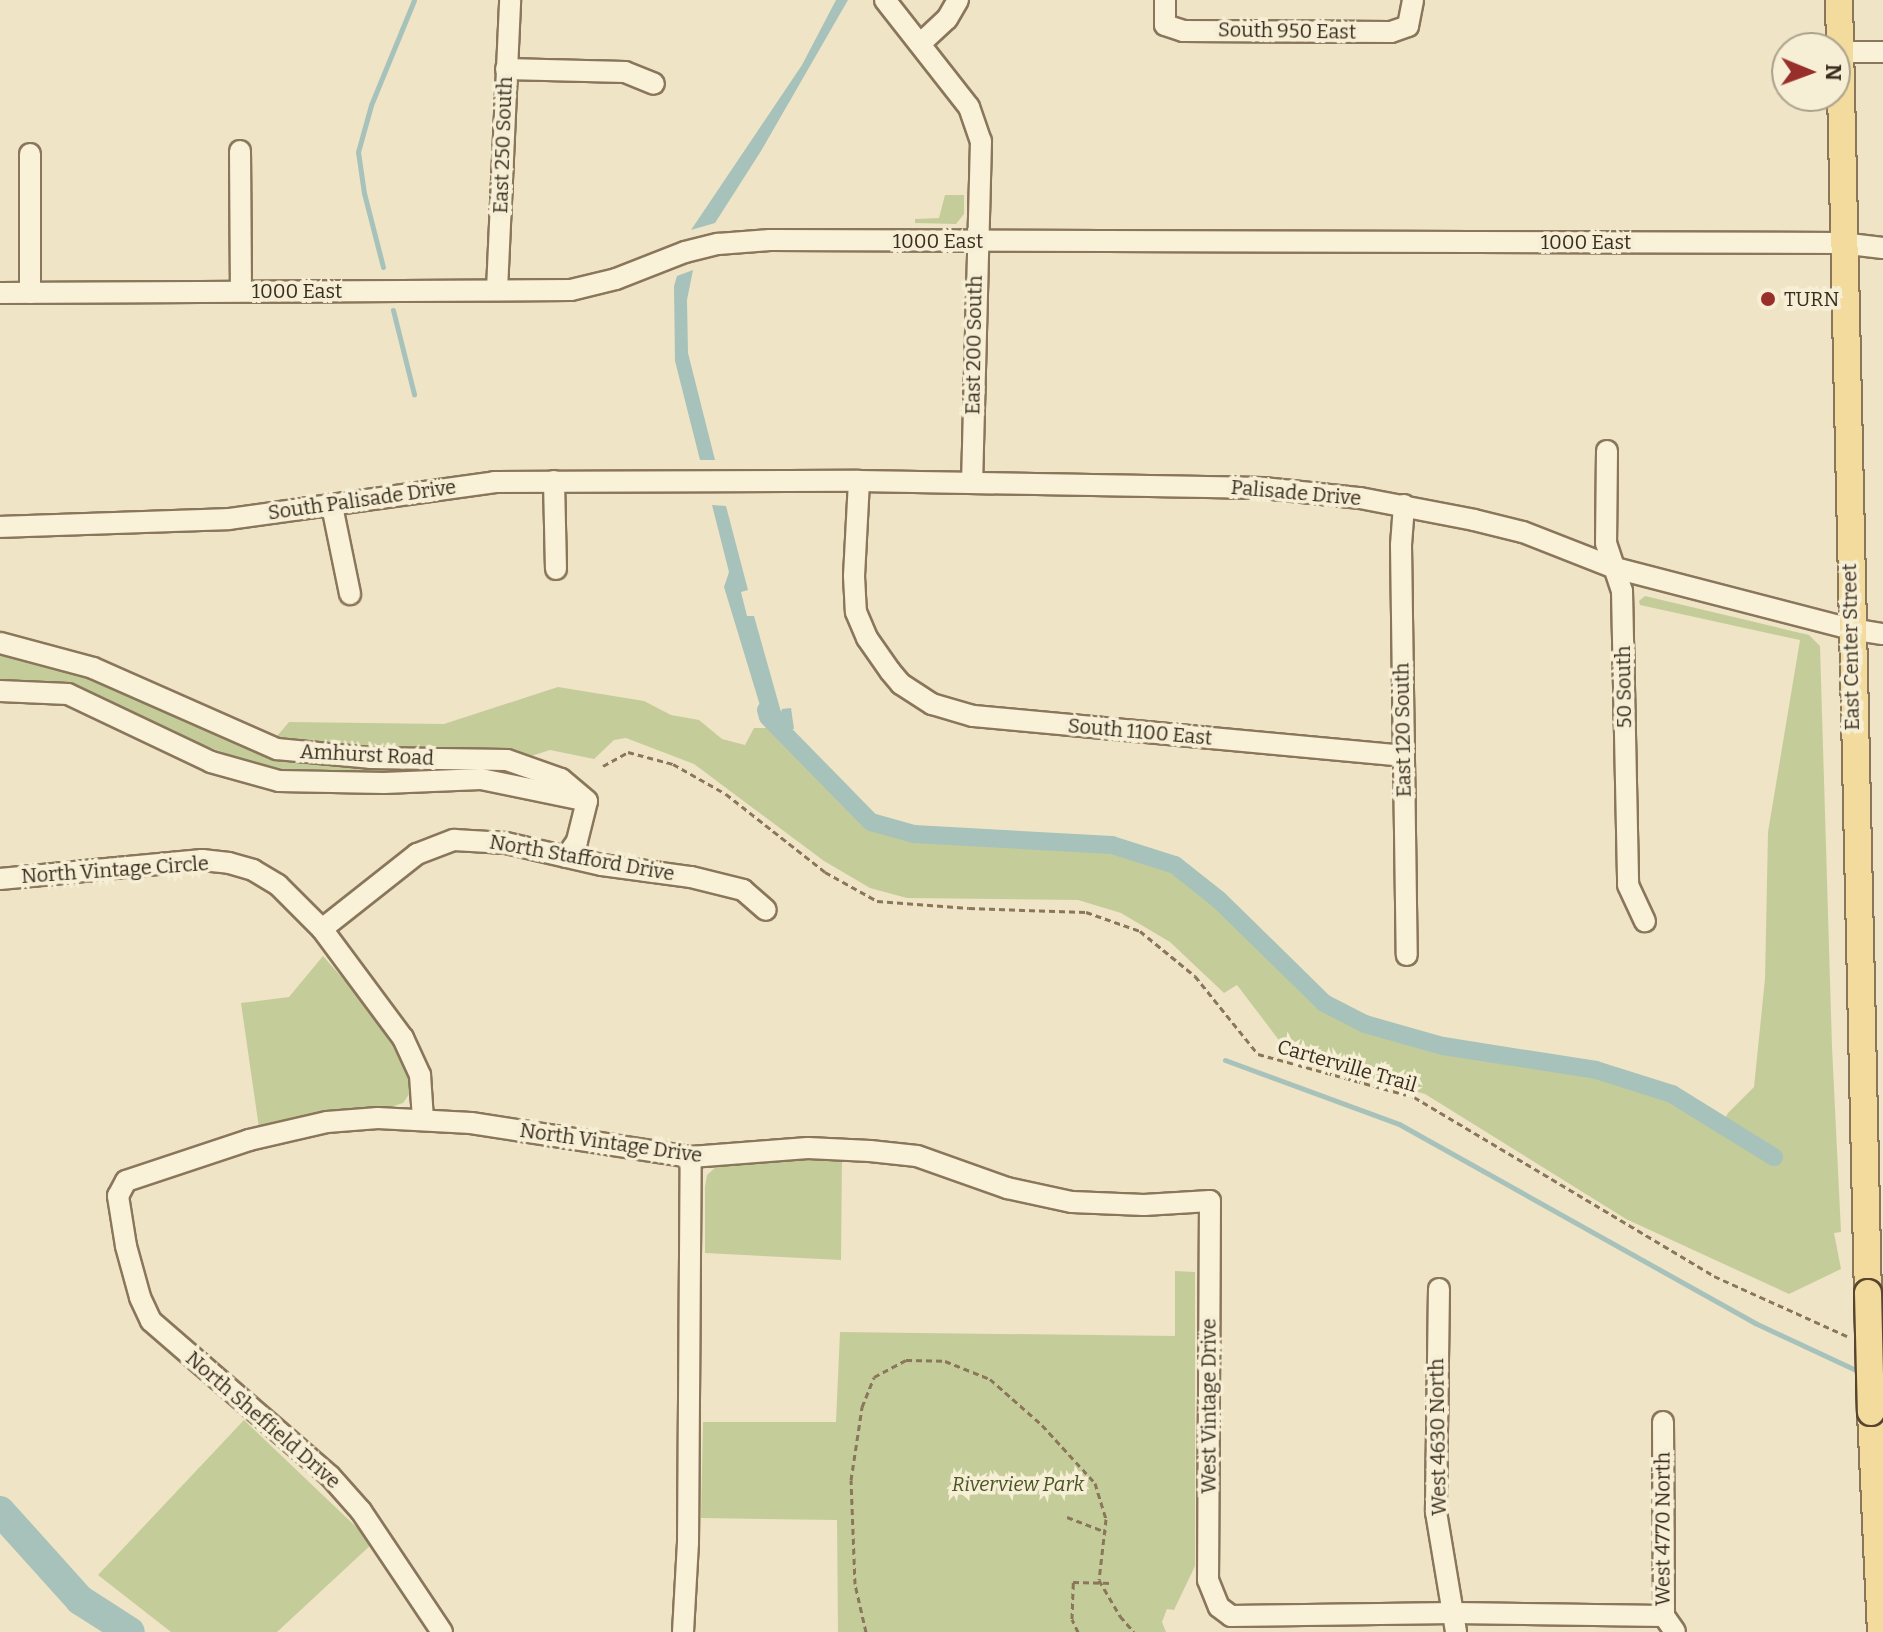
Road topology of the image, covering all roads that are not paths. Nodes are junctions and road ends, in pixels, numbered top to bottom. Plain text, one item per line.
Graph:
1 (510, 0) edge
2 (885, 0) edge
3 (958, 0) edge
4 (1165, 0) edge
5 (1413, 0) edge
6 (1839, 0) edge
7 (1839, 32) edge
8 (921, 43) junction
9 (1851, 52) edge
10 (1883, 52) edge
11 (506, 69) junction
12 (654, 84) dead end
13 (1840, 112) edge
14 (240, 151) dead end
15 (30, 154) dead end
16 (980, 241) junction
17 (1841, 243) junction
18 (1883, 248) edge
19 (497, 290) junction
20 (241, 291) junction
21 (0, 293) edge
22 (30, 293) junction
23 (1607, 451) dead end
24 (554, 481) junction
25 (724, 481) joint
26 (859, 481) junction
27 (972, 483) junction
28 (1404, 505) junction
29 (332, 506) junction
30 (0, 527) edge
31 (1615, 568) junction
32 (556, 569) dead end
33 (350, 594) dead end
34 (1851, 629) junction
35 (1883, 634) edge
36 (0, 643) edge
37 (0, 691) edge
38 (1403, 756) junction
39 (587, 801) junction
40 (566, 857) junction
41 (0, 879) edge
42 (766, 910) dead end
43 (1645, 921) dead end
44 (322, 929) junction
45 (1407, 955) dead end
46 (1872, 1076) edge
47 (423, 1119) junction
48 (691, 1157) junction
49 (118, 1196) joint
50 (1210, 1201) joint
51 (1439, 1289) dead end
52 (1663, 1422) dead end
53 (1455, 1623) edge
54 (1344, 1624) edge
55 (1669, 1624) edge
56 (442, 1632) edge
57 (683, 1632) edge
58 (1881, 1632) edge

1 - 11 street, East 250 South
2 - 8 street, East 200 South
3 - 8 street
4 - 5 street, South 950 East
6 - 7 main road, East Center Street
8 - 16 street, East 200 South
9 - 10 street
11 - 12 street
11 - 19 street, East 250 South
13 - 17 main road, East Center Street
14 - 20 street
15 - 22 street
16 - 17 street, 1000 East
16 - 19 street, 1000 East
16 - 27 street, East 200 South
17 - 18 street, 1000 East
17 - 34 main road, East Center Street
19 - 20 street, 1000 East
20 - 22 street, 1000 East
21 - 22 street, 1000 East
23 - 31 street, 50 South
24 - 25 street, South Palisade Drive
24 - 29 street, South Palisade Drive
24 - 32 street
25 - 26 street, Palisade Drive
26 - 27 street, Palisade Drive
26 - 38 street, South 1100 East
27 - 28 street, Palisade Drive
28 - 31 street, Palisade Drive
28 - 38 street, East 120 South
29 - 30 street, South Palisade Drive
29 - 33 street
31 - 34 street, Palisade Drive
31 - 43 street, 50 South
34 - 35 street, Palisade Drive
34 - 46 main road, East Center Street
36 - 39 street, Amhurst Road
37 - 39 street
38 - 45 street, East 120 South
39 - 40 street
40 - 42 street, North Stafford Drive
40 - 44 street, North Stafford Drive
41 - 44 street, North Vintage Circle
44 - 47 street, North Vintage Circle
46 - 58 main road, East Center Street, bridge
47 - 48 street, North Vintage Drive
47 - 49 street, North Vintage Drive
48 - 50 street, North Vintage Drive
48 - 57 street
49 - 56 street, North Sheffield Drive
50 - 54 street, West Vintage Drive
51 - 53 street, West 4630 North
52 - 55 street, West 4770 North
53 - 54 street
53 - 55 street

